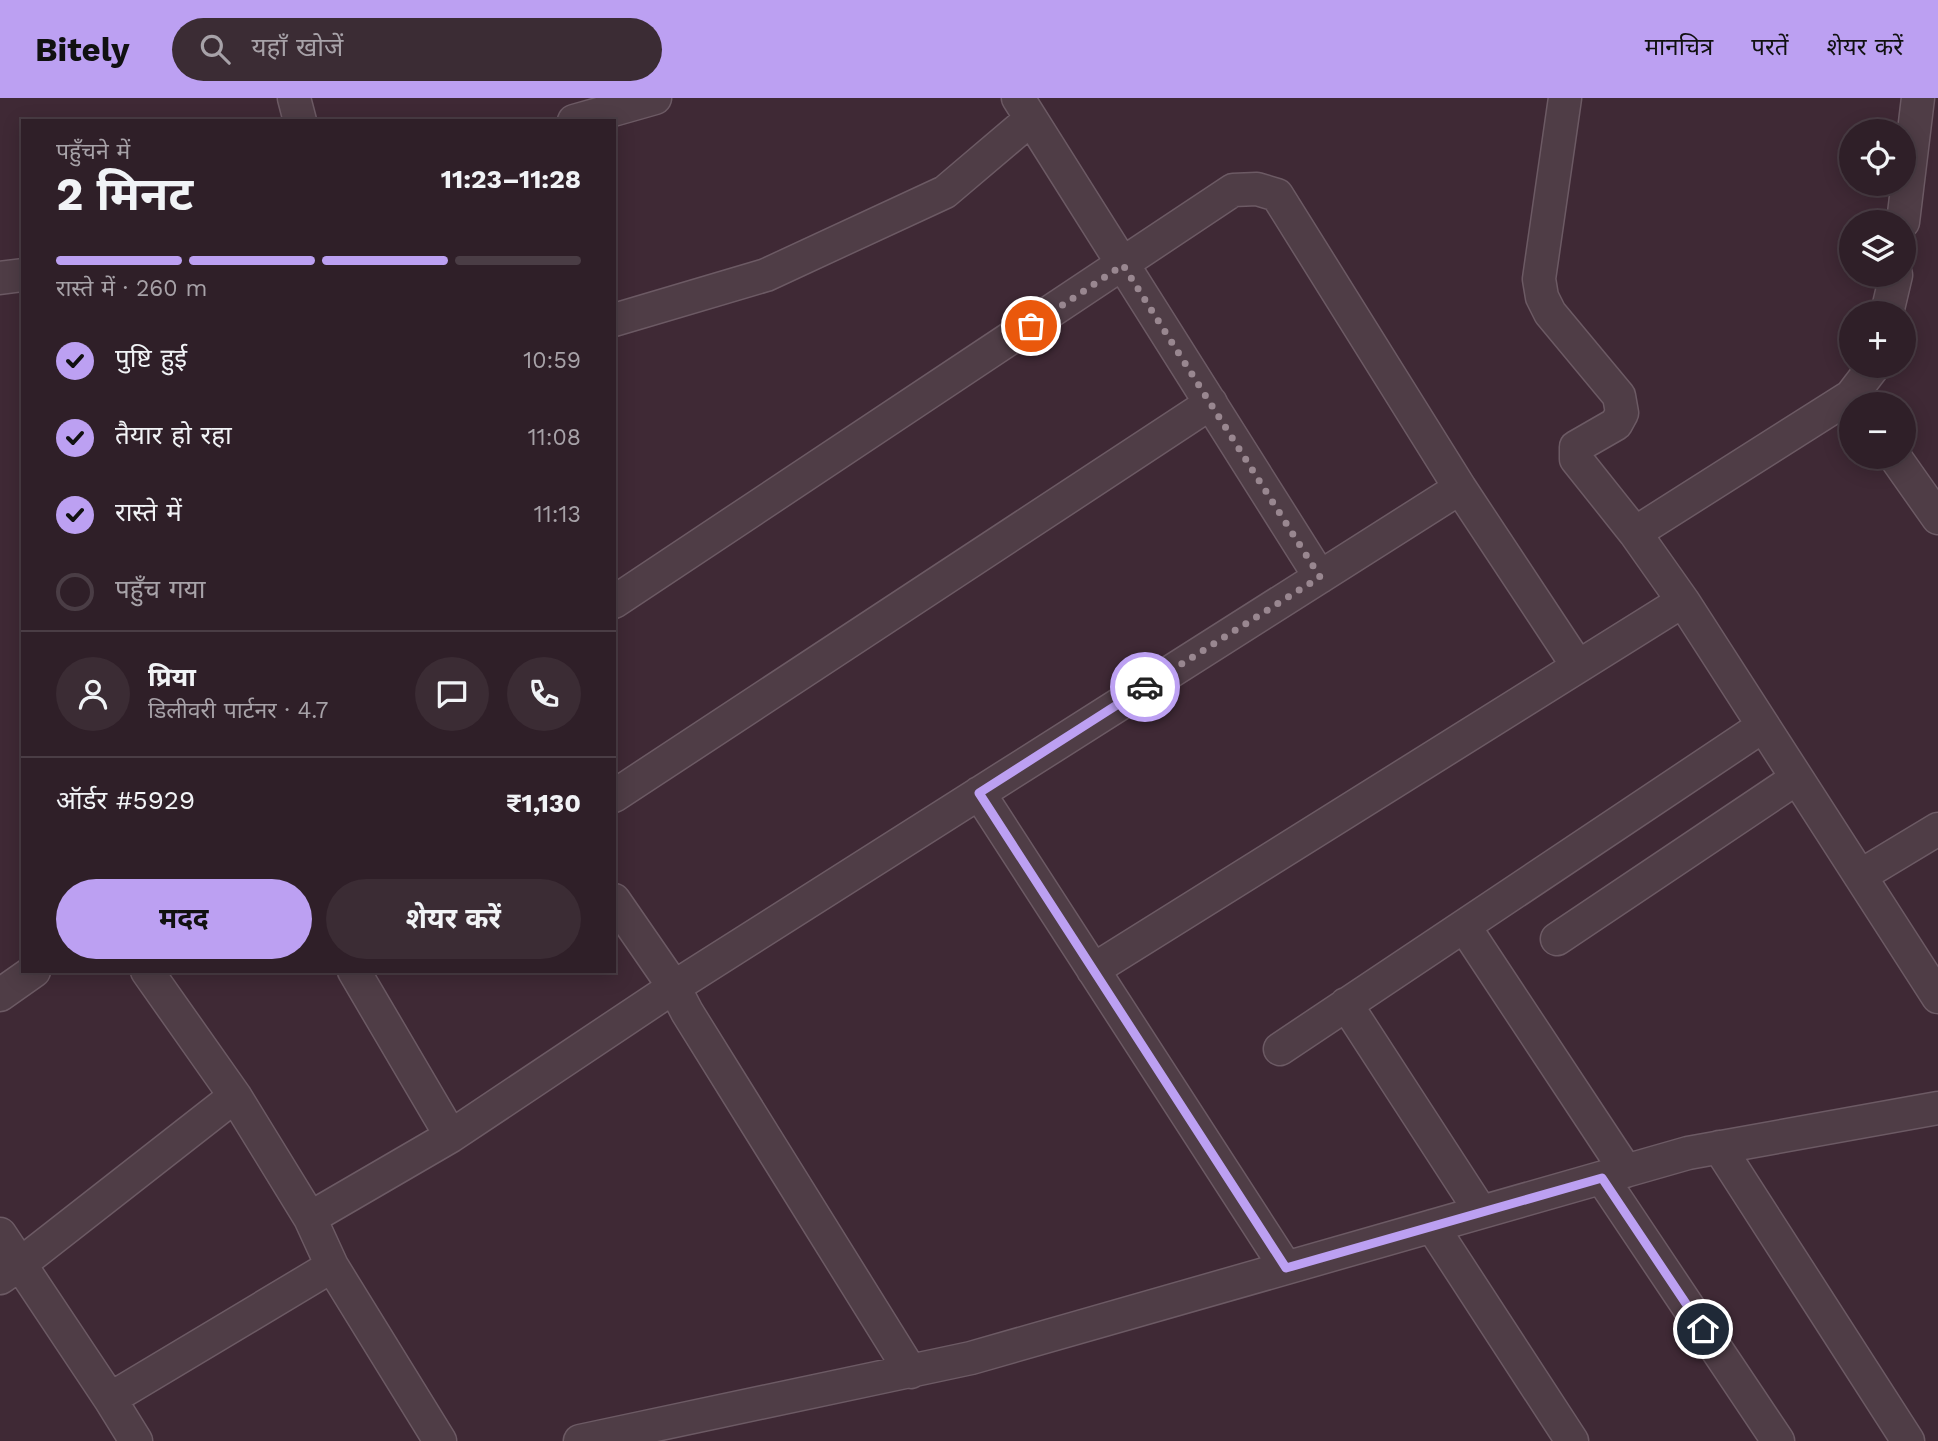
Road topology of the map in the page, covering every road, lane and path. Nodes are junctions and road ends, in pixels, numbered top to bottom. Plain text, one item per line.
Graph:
1 (294, 98) edge
2 (655, 98) edge
3 (1565, 98) edge
4 (1918, 98) edge
5 (1024, 108) edge
6 (299, 119) edge
7 (581, 119) edge
8 (1904, 210) edge
9 (1123, 265) junction
10 (21, 275) edge
11 (0, 278) edge
12 (616, 319) edge
13 (1211, 403) junction
14 (1839, 409) edge
15 (1903, 469) edge
16 (1460, 488) junction
17 (1938, 518) edge
18 (1635, 533) junction
19 (1320, 577) junction
20 (616, 601) edge
21 (1683, 601) junction
22 (1577, 665) junction
23 (1763, 726) junction
24 (1797, 778) junction
25 (979, 793) junction
26 (616, 795) edge
27 (1938, 829) edge
28 (1860, 876) junction
29 (616, 903) edge
30 (1464, 926) junction
31 (1557, 939) dead end
32 (1093, 970) junction
33 (31, 973) edge
34 (149, 973) edge
35 (355, 973) edge
36 (674, 987) junction
37 (0, 995) edge
38 (1938, 997) edge
39 (1346, 1004) junction
40 (1280, 1049) dead end
41 (235, 1096) junction
42 (1938, 1108) edge
43 (450, 1136) junction
44 (1719, 1147) junction
45 (1614, 1174) junction
46 (1482, 1212) junction
47 (310, 1218) junction
48 (1432, 1226) junction
49 (0, 1234) edge
50 (332, 1266) junction
51 (1286, 1268) junction
52 (10, 1272) edge
53 (911, 1371) junction
54 (110, 1399) junction
55 (136, 1441) edge
56 (440, 1441) edge
57 (580, 1441) edge
58 (1572, 1441) edge
59 (1778, 1441) edge
60 (1908, 1441) edge

1 - 6 street
2 - 7 street
3 - 18 street
4 - 8 street
5 - 9 street
5 - 12 street
9 - 13 street
9 - 16 street
9 - 20 street
10 - 11 street
13 - 19 street
13 - 26 street
14 - 18 street
15 - 17 street
16 - 19 street
16 - 22 street
18 - 21 street
19 - 25 street
21 - 22 street
21 - 23 street
22 - 32 street
23 - 24 street
23 - 30 street
24 - 28 street
24 - 31 street
25 - 32 street
25 - 36 street
27 - 28 street
28 - 38 street
29 - 36 street
30 - 39 street
30 - 45 street
32 - 51 street
33 - 37 street
34 - 41 street
35 - 43 street
36 - 43 street
36 - 53 street
39 - 40 street
39 - 46 street
41 - 47 street
41 - 52 street
42 - 44 street
43 - 47 street
44 - 45 street
44 - 60 street
45 - 46 street
45 - 59 street
46 - 48 street
47 - 50 street
48 - 51 street
48 - 58 street
49 - 52 street
50 - 54 street
50 - 56 street
51 - 53 street
52 - 54 street
53 - 57 street
54 - 55 street

